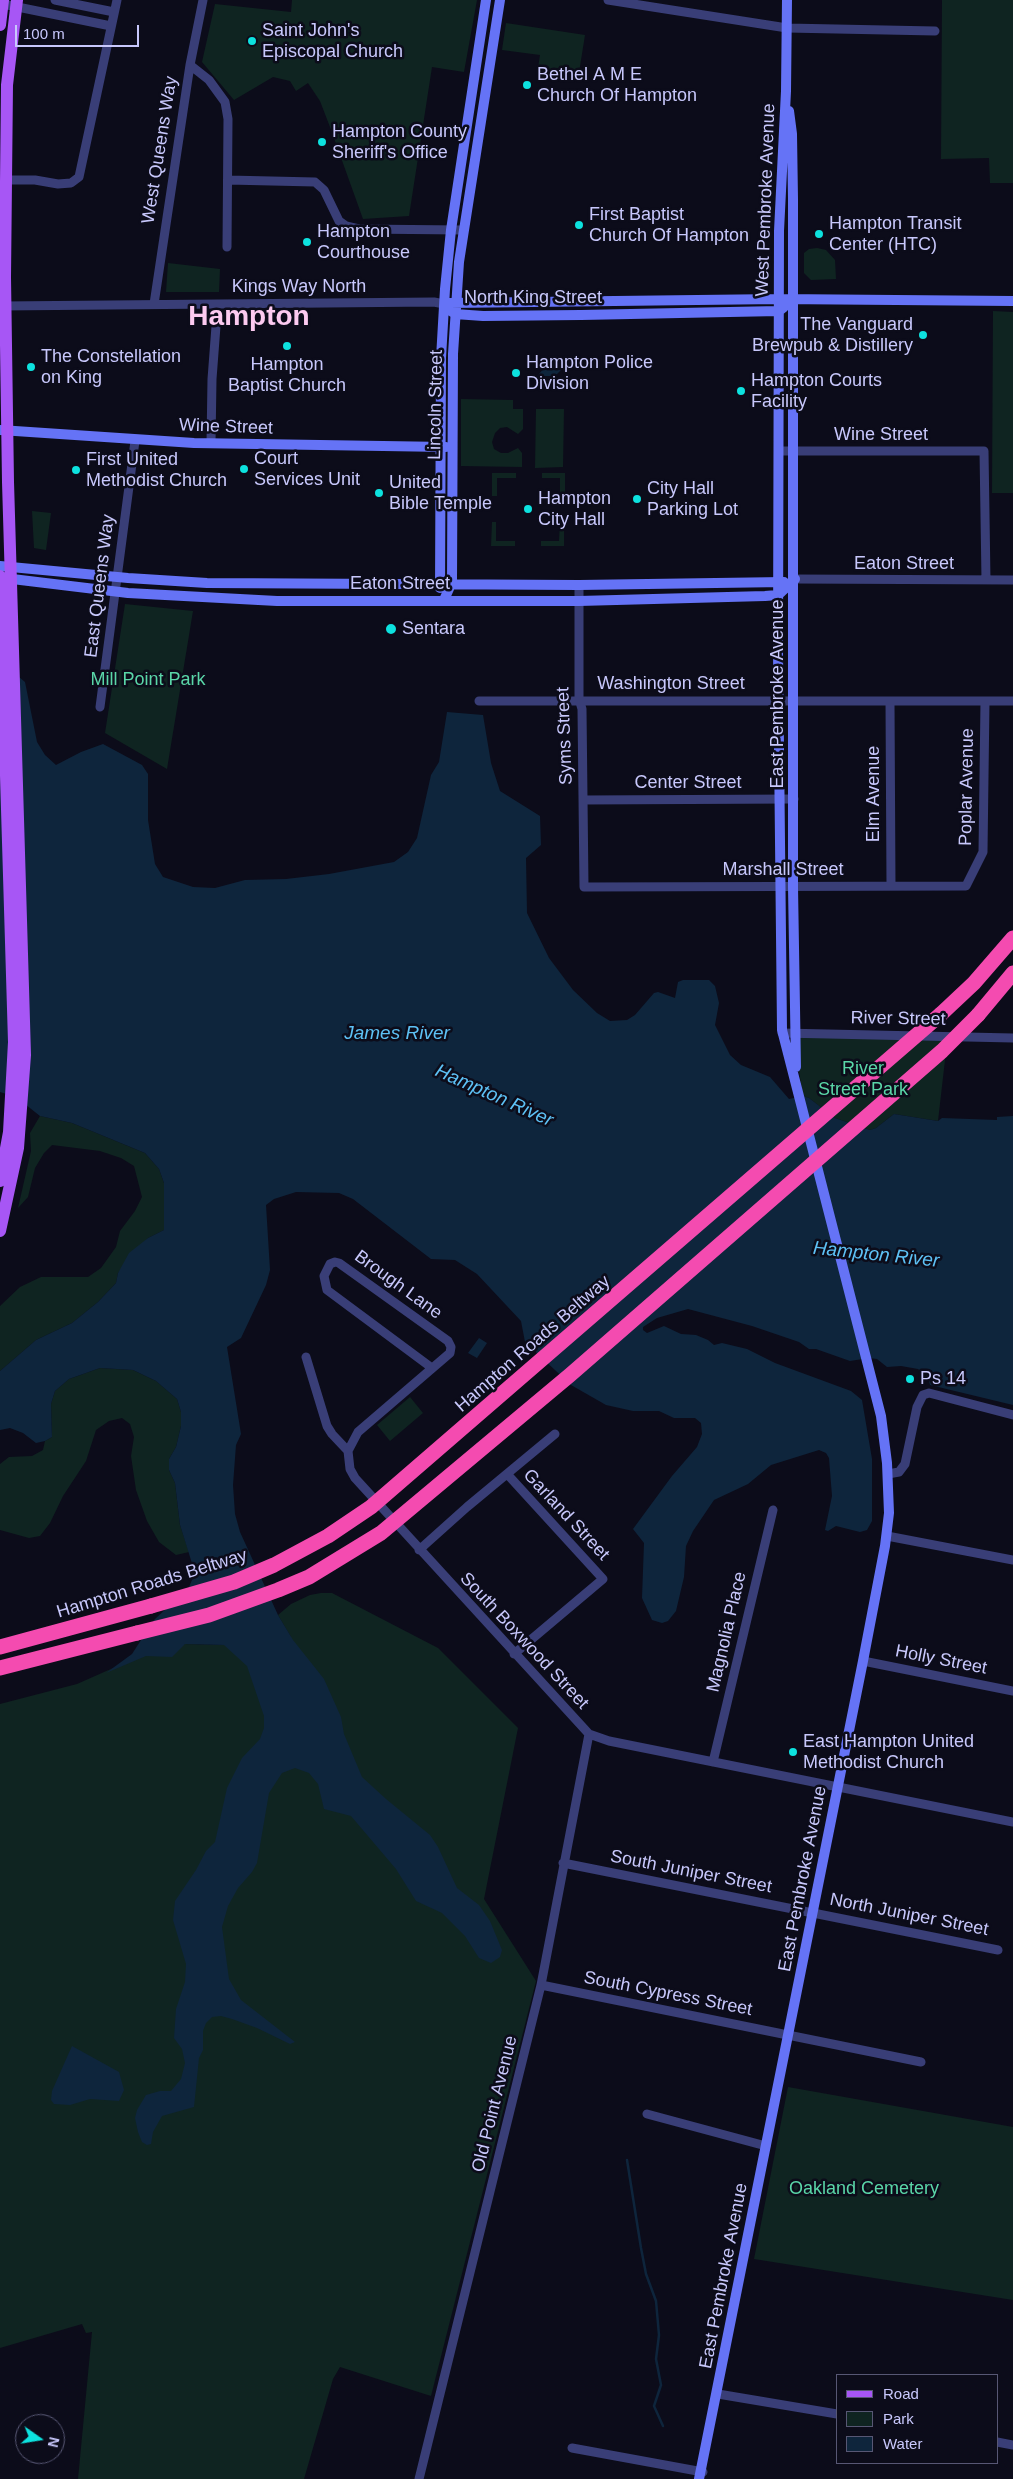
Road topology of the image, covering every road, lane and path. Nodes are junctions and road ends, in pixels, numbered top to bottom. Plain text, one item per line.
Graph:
1 (56, 0) edge
2 (117, 0) edge
3 (203, 0) edge
4 (486, 0) edge
5 (500, 0) edge
6 (608, 0) edge
7 (787, 0) edge
8 (3, 2) edge
9 (17, 3) edge
10 (114, 12) junction
11 (0, 25) edge
12 (111, 26) junction
13 (787, 28) junction
14 (935, 31) dead end
15 (190, 65) junction
16 (786, 90) junction
17 (3, 180) edge
18 (228, 180) junction
19 (451, 230) junction
20 (463, 230) junction
21 (227, 247) dead end
22 (779, 299) junction
23 (456, 301) junction
24 (793, 301) junction
25 (1013, 302) edge
26 (154, 304) junction
27 (444, 304) junction
28 (3, 306) edge
29 (779, 311) junction
30 (217, 313) dead end
31 (454, 314) junction
32 (4, 430) edge
33 (135, 440) junction
34 (211, 443) junction
35 (440, 447) junction
36 (452, 447) junction
37 (779, 451) junction
38 (795, 451) junction
39 (5, 573) edge
40 (117, 577) junction
41 (795, 579) junction
42 (986, 580) junction
43 (1013, 580) edge
44 (439, 582) junction
45 (452, 582) junction
46 (778, 583) junction
47 (579, 585) junction
48 (116, 592) junction
49 (778, 595) junction
50 (444, 600) junction
51 (579, 601) junction
52 (7, 622) edge
53 (579, 699) junction
54 (479, 700) dead end
55 (779, 700) junction
56 (794, 701) junction
57 (985, 701) junction
58 (1013, 701) edge
59 (890, 702) junction
60 (100, 707) dead end
61 (780, 799) junction
62 (794, 799) junction
63 (583, 800) junction
64 (974, 872) joint
65 (780, 886) junction
66 (793, 886) junction
67 (891, 886) junction
68 (584, 887) joint
69 (1013, 938) edge
70 (1013, 973) edge
71 (782, 1033) junction
72 (794, 1033) junction
73 (1013, 1038) edge
74 (798, 1088) junction
75 (15, 1132) junction
76 (0, 1181) edge
77 (0, 1231) edge
78 (306, 1357) dead end
79 (432, 1368) junction
80 (1013, 1415) edge
81 (555, 1434) dead end
82 (348, 1451) junction
83 (888, 1474) junction
84 (508, 1475) junction
85 (773, 1510) dead end
86 (887, 1536) junction
87 (419, 1550) junction
88 (1013, 1560) edge
89 (51, 1633) junction
90 (0, 1639) edge
91 (0, 1647) edge
92 (514, 1654) junction
93 (863, 1661) junction
94 (0, 1668) edge
95 (1013, 1691) edge
96 (589, 1734) junction
97 (713, 1762) junction
98 (838, 1787) junction
99 (1013, 1822) edge
100 (563, 1863) junction
101 (813, 1913) junction
102 (998, 1950) dead end
103 (541, 1985) junction
104 (788, 2035) junction
105 (921, 2062) dead end
106 (647, 2114) dead end
107 (766, 2146) junction
108 (718, 2394) junction
109 (836, 2414) edge
110 (998, 2442) edge
111 (1013, 2445) edge
112 (572, 2448) dead end
113 (702, 2477) edge
114 (420, 2479) edge

1 - 10 street
2 - 10 street
3 - 15 street, West Queens Way
4 - 19 main road, Lincoln Street
5 - 20 main road, Lincoln Street
6 - 13 street
7 - 13 main road, West Pembroke Avenue
8 - 9 street
8 - 11 main road
9 - 12 street
9 - 17 main road
10 - 12 street
12 - 17 street
13 - 14 street
13 - 16 main road, West Pembroke Avenue
15 - 18 street
15 - 26 street, West Queens Way
16 - 22 main road, West Pembroke Avenue
16 - 24 main road, West Pembroke Avenue
17 - 28 main road
18 - 19 street
18 - 21 street
19 - 20 street
19 - 27 main road, Lincoln Street
20 - 23 main road, Lincoln Street
22 - 23 main road, North King Street
22 - 24 main road, North King Street
22 - 29 main road, West Pembroke Avenue
23 - 27 main road, North King Street
23 - 31 main road, Lincoln Street
24 - 25 main road, North King Street
24 - 29 main road
24 - 38 main road, East Pembroke Avenue
26 - 27 street, Kings Way North
26 - 28 street, Kings Way North
27 - 31 main road, North King Street
27 - 35 main road, Lincoln Street
28 - 32 main road
29 - 31 main road, North King Street
29 - 37 main road, East Pembroke Avenue
30 - 34 street
31 - 36 main road, Lincoln Street
32 - 33 main road, Wine Street
32 - 39 main road
33 - 34 main road, Wine Street
33 - 40 street, East Queens Way
34 - 35 main road, Wine Street
35 - 36 main road, Wine Street
35 - 44 main road, Lincoln Street
36 - 45 main road, Lincoln Street
37 - 38 street, Wine Street
37 - 46 main road, East Pembroke Avenue
38 - 41 main road, East Pembroke Avenue
38 - 42 street, Wine Street
39 - 40 main road, Eaton Street
39 - 48 main road, Eaton Street
39 - 52 main road
40 - 44 main road, Eaton Street
40 - 48 street, East Queens Way
41 - 42 street, Eaton Street
41 - 46 main road, Eaton Street
41 - 49 main road
41 - 56 main road, East Pembroke Avenue
42 - 43 street, Eaton Street
44 - 45 main road, Eaton Street
44 - 50 main road, Lincoln Street
45 - 47 main road, Eaton Street
45 - 50 main road, Lincoln Street
46 - 47 main road, Eaton Street
46 - 49 main road, East Pembroke Avenue
47 - 51 street, Syms Street
48 - 50 main road, Eaton Street
48 - 60 street, East Queens Way
49 - 51 main road, Eaton Street
49 - 55 main road, East Pembroke Avenue
50 - 51 main road, Eaton Street
51 - 53 street, Syms Street
52 - 75 main road
53 - 54 street, Washington Street
53 - 55 street, Washington Street
53 - 63 street, Syms Street
55 - 56 street, Washington Street
55 - 61 main road, East Pembroke Avenue
56 - 59 street, Washington Street
56 - 62 main road, East Pembroke Avenue
57 - 58 street, Washington Street
57 - 59 street, Washington Street
57 - 64 street, Poplar Avenue
59 - 67 street, Elm Avenue
61 - 62 street, Center Street
61 - 63 street, Center Street
61 - 65 main road, East Pembroke Avenue
62 - 66 main road, East Pembroke Avenue
63 - 68 street, Syms Street
64 - 67 street, Marshall Street
65 - 66 street, Marshall Street
65 - 68 street, Marshall Street
65 - 71 main road, East Pembroke Avenue
66 - 67 street, Marshall Street
66 - 72 main road, East Pembroke Avenue
69 - 89 highway, Hampton Roads Beltway, bridge
70 - 94 highway, bridge
71 - 72 street, River Street
71 - 74 main road, East Pembroke Avenue
72 - 73 street, River Street
72 - 74 main road, East Pembroke Avenue
74 - 83 main road, East Pembroke Avenue, bridge
75 - 76 main road
75 - 77 main road
78 - 82 street, South Boxwood Street
79 - 79 street, Brough Lane
79 - 82 street, Brough Lane
80 - 83 street
81 - 84 street
82 - 87 street, South Boxwood Street
83 - 86 main road, East Pembroke Avenue
84 - 87 street
84 - 92 street, Garland Street
85 - 97 street, Magnolia Place
86 - 88 street
86 - 93 main road, East Pembroke Avenue
87 - 92 street, South Boxwood Street
89 - 90 highway
89 - 91 highway, Hampton Roads Beltway
92 - 96 street, South Boxwood Street
93 - 95 street, Holly Street
93 - 98 main road, East Pembroke Avenue
96 - 97 street, South Boxwood Street
96 - 100 street, Old Point Avenue
97 - 98 street, South Boxwood Street
98 - 99 street, South Boxwood Street
98 - 101 main road, East Pembroke Avenue
100 - 101 street, South Juniper Street
100 - 103 street, Old Point Avenue
101 - 102 street, North Juniper Street
101 - 104 main road, East Pembroke Avenue
103 - 104 street, South Cypress Street
103 - 114 street, Old Point Avenue
104 - 105 street, South Cypress Street
104 - 107 main road, East Pembroke Avenue
106 - 107 street
107 - 108 main road, East Pembroke Avenue
108 - 109 street
108 - 113 main road, East Pembroke Avenue
110 - 111 street
112 - 113 street

